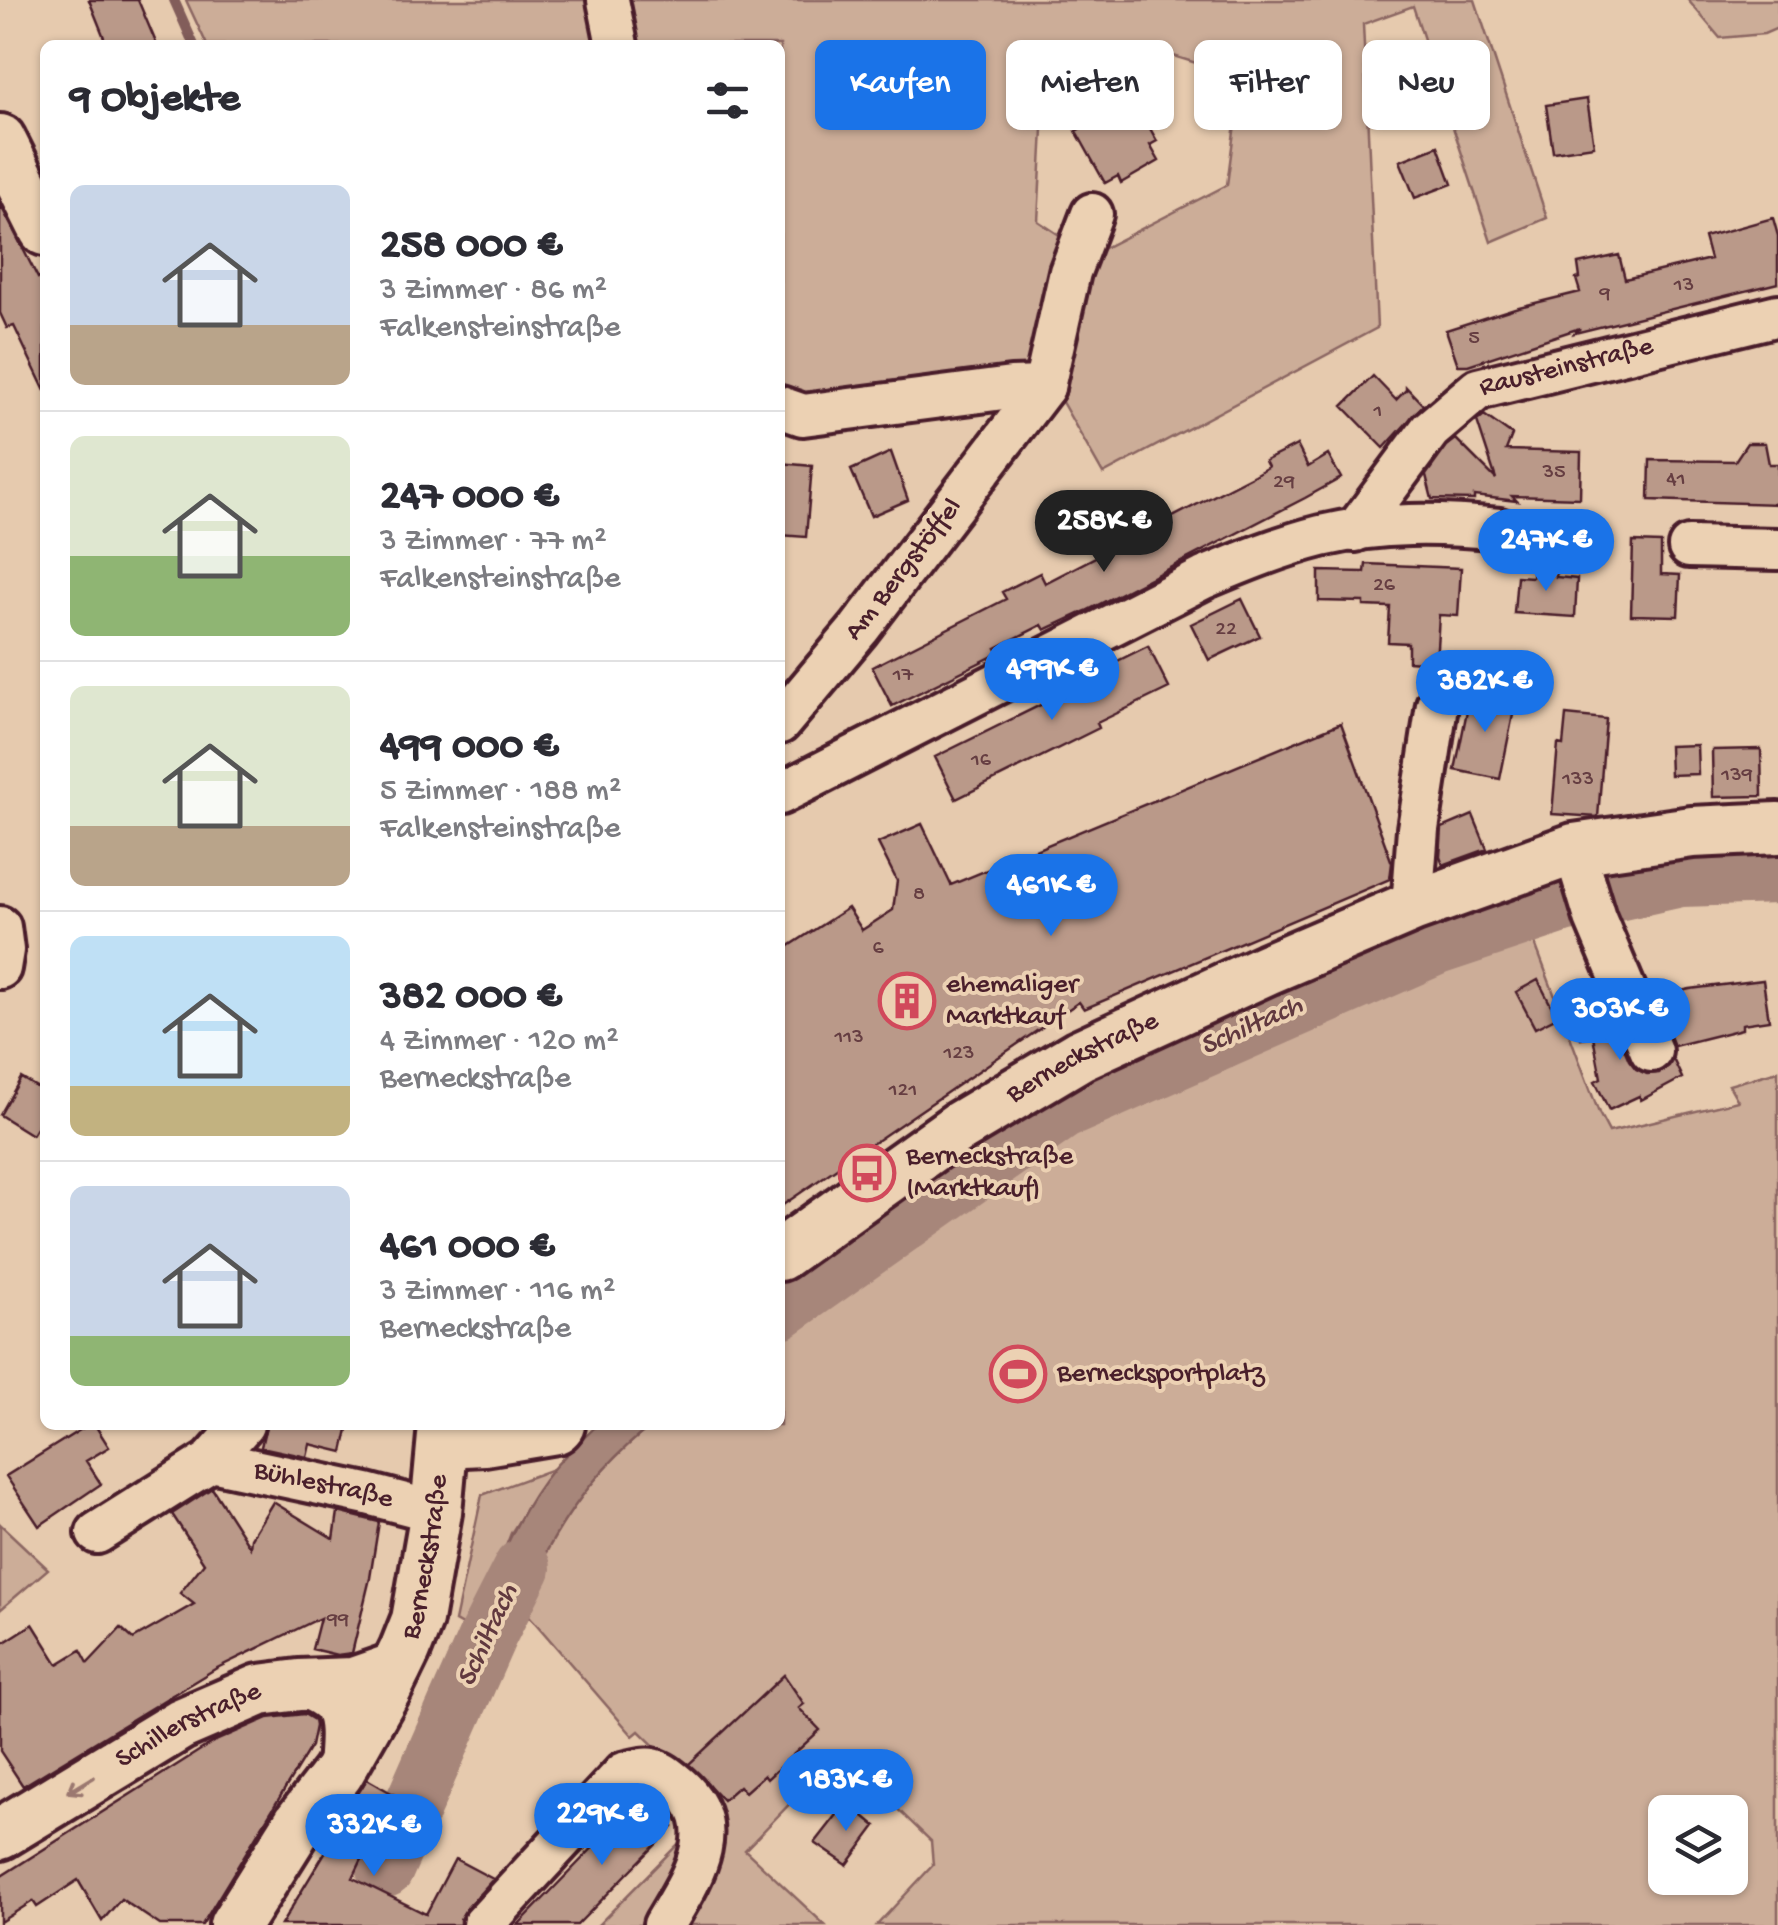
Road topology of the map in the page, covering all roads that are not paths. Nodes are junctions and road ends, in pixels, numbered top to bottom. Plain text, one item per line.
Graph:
1 (608, 0) edge
2 (616, 40) edge
3 (0, 140) edge
4 (1092, 214) dead end
5 (40, 220) edge
6 (1778, 316) edge
7 (1044, 388) junction
8 (785, 410) edge
9 (1499, 529) dead end
10 (1356, 531) junction
11 (1689, 548) dead end
12 (1778, 549) edge
13 (1437, 705) dead end
14 (785, 717) edge
15 (785, 791) edge
16 (1778, 828) edge
17 (1578, 861) junction
18 (1412, 907) junction
19 (0, 927) edge
20 (0, 968) edge
21 (1651, 1050) dead end
22 (785, 1251) edge
23 (238, 1430) edge
24 (544, 1430) edge
25 (444, 1434) edge
26 (210, 1461) junction
27 (436, 1512) junction
28 (96, 1533) dead end
29 (396, 1668) junction
30 (299, 1685) junction
31 (338, 1773) junction
32 (0, 1834) edge
33 (235, 1925) edge
34 (483, 1925) edge
35 (664, 1925) edge

1 - 2 street
3 - 5 main road
4 - 7 street
6 - 10 street, Rausteinstraße
7 - 8 street
7 - 14 street, Am Bergstöffel
9 - 10 street
10 - 15 street
11 - 12 street
13 - 18 street
16 - 17 main road, Berneckstraße
17 - 18 main road, Berneckstraße
17 - 21 street
18 - 22 main road, Berneckstraße
19 - 20 street
23 - 26 street, Bühlestraße
24 - 25 main road, Berneckstraße
25 - 27 main road, Berneckstraße
26 - 27 street, Bühlestraße
26 - 28 street, Bühlestraße
27 - 29 main road, Berneckstraße
29 - 30 main road, Schillerstraße
29 - 31 main road, Berneckstraße
30 - 31 street
30 -> 32 main road, Schillerstraße
31 - 33 main road, Berneckstraße
34 - 35 street

